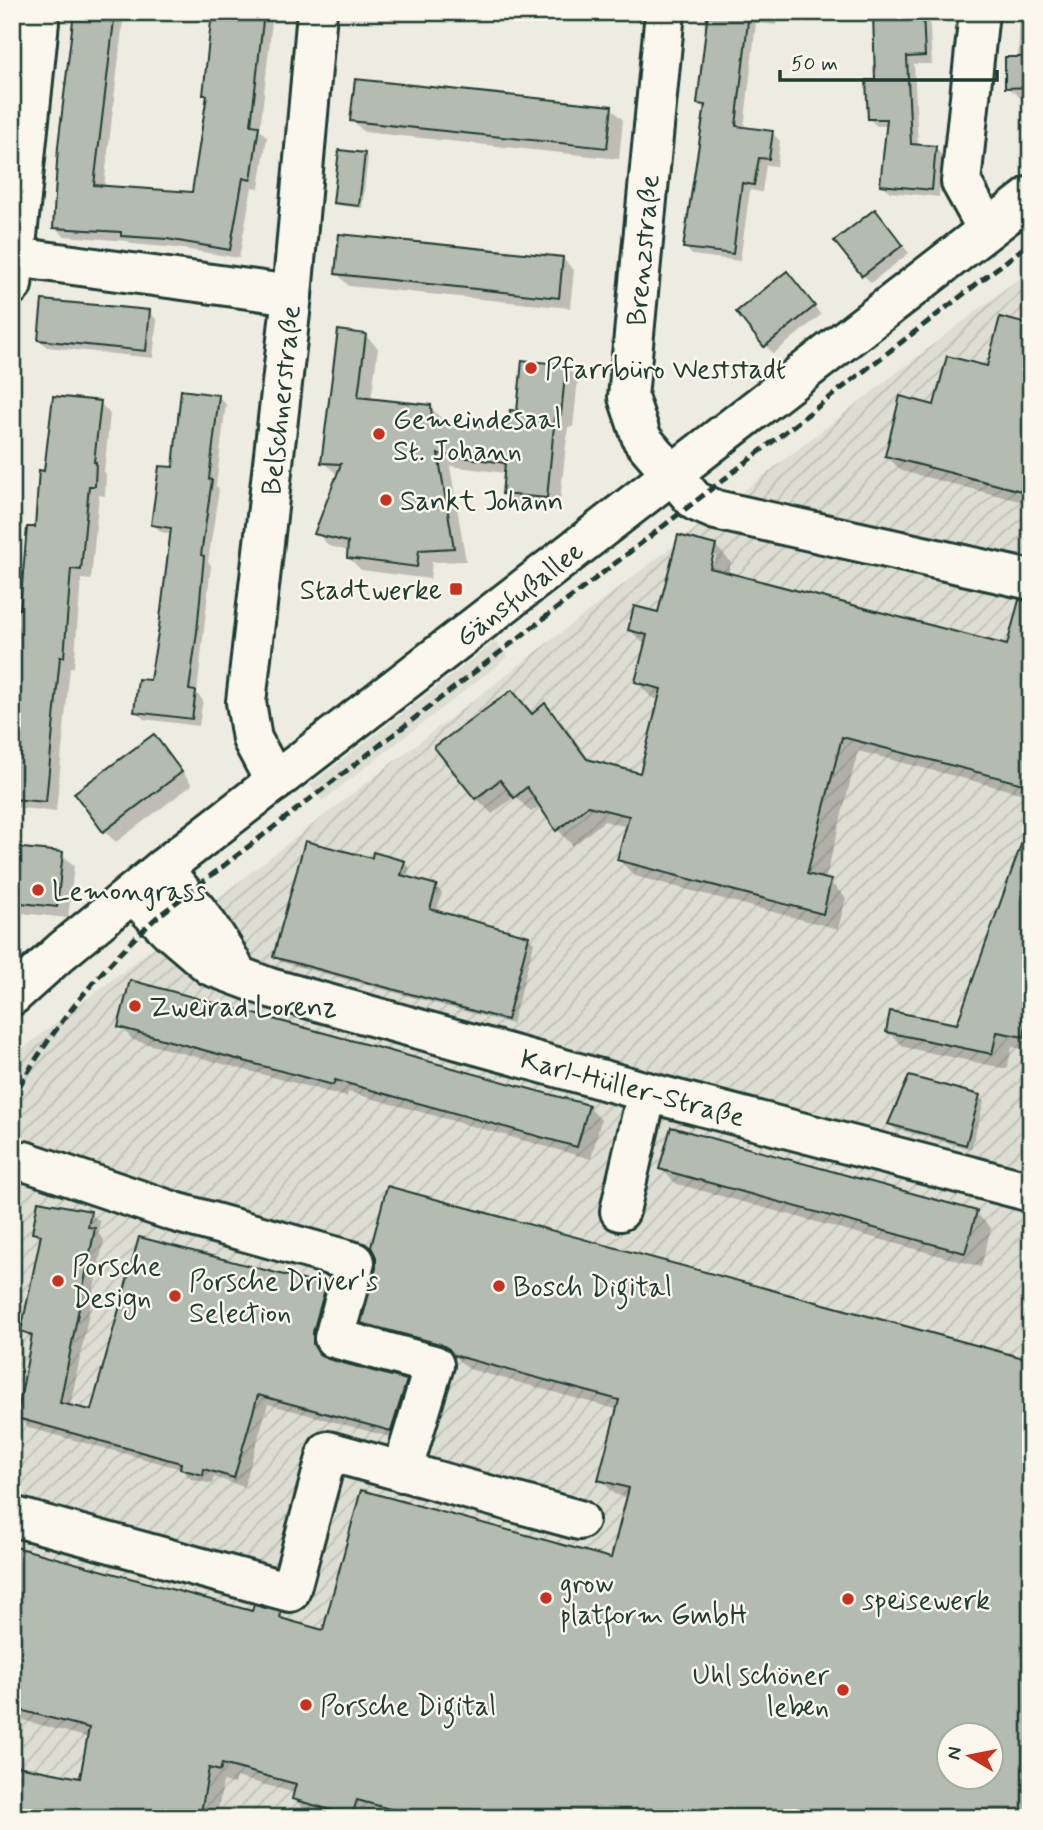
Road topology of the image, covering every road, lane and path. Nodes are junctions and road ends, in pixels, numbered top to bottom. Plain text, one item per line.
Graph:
1 (40, 12) edge
2 (317, 12) edge
3 (665, 12) edge
4 (979, 12) edge
5 (1031, 196) edge
6 (988, 229) junction
7 (14, 271) edge
8 (292, 295) junction
9 (672, 475) junction
10 (1031, 580) edge
11 (275, 782) junction
12 (162, 869) junction
13 (134, 894) junction
14 (237, 975) junction
15 (12, 996) edge
16 (647, 1092) junction
17 (12, 1161) edge
18 (1031, 1192) edge
19 (620, 1211) dead end
20 (402, 1472) junction
21 (12, 1517) edge
22 (579, 1520) dead end

1 - 7 street
2 - 8 street, Belschnerstraße
3 - 9 street, Brenzstraße
4 - 6 street
5 - 6 street, Gänsfußallee
6 - 9 street, Gänsfußallee
7 - 8 street
8 - 11 street, Belschnerstraße
9 - 10 street, Brenzstraße
9 - 11 street, Gänsfußallee
11 - 12 street, Gänsfußallee
12 - 13 street, Gänsfußallee
12 - 14 street
13 - 14 street, Karl-Hüller-Straße
13 - 15 street, Gänsfußallee
14 - 16 street, Karl-Hüller-Straße
16 - 18 street, Karl-Hüller-Straße
16 - 19 street
17 - 20 street
20 - 21 street
20 - 22 street

